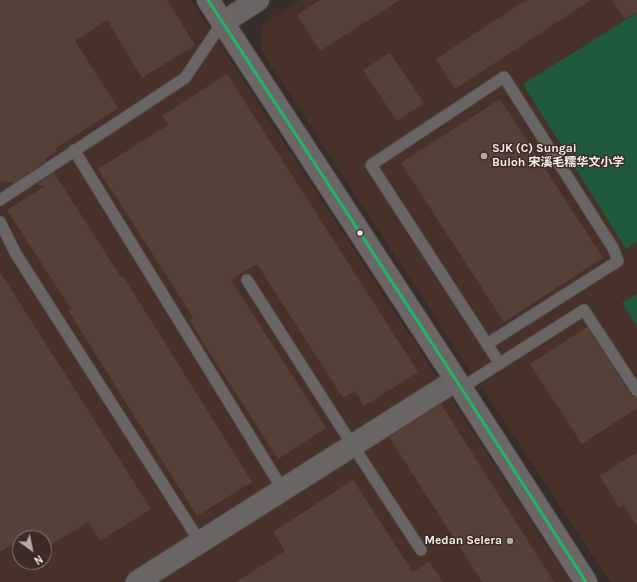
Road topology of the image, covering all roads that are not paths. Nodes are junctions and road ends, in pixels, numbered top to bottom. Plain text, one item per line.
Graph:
1 (208, 0) edge
2 (258, 0) edge
3 (222, 23) junction
4 (74, 150) junction
5 (0, 200) edge
6 (0, 222) edge
7 (247, 280) dead end
8 (487, 344) junction
9 (500, 364) junction
10 (459, 384) junction
11 (637, 391) edge
12 (353, 446) junction
13 (283, 490) junction
14 (200, 542) junction
15 (421, 550) dead end
16 (137, 582) edge
17 (586, 582) edge

1 - 3 street
2 - 3 street
3 - 4 lane
3 - 10 street
4 - 5 lane
4 - 13 lane
6 - 14 lane
7 - 12 lane
8 - 8 lane
8 - 9 lane
9 - 10 lane
9 - 11 lane
10 - 12 street
10 - 17 street
12 - 13 street
12 - 15 lane
13 - 14 street
14 - 16 street

